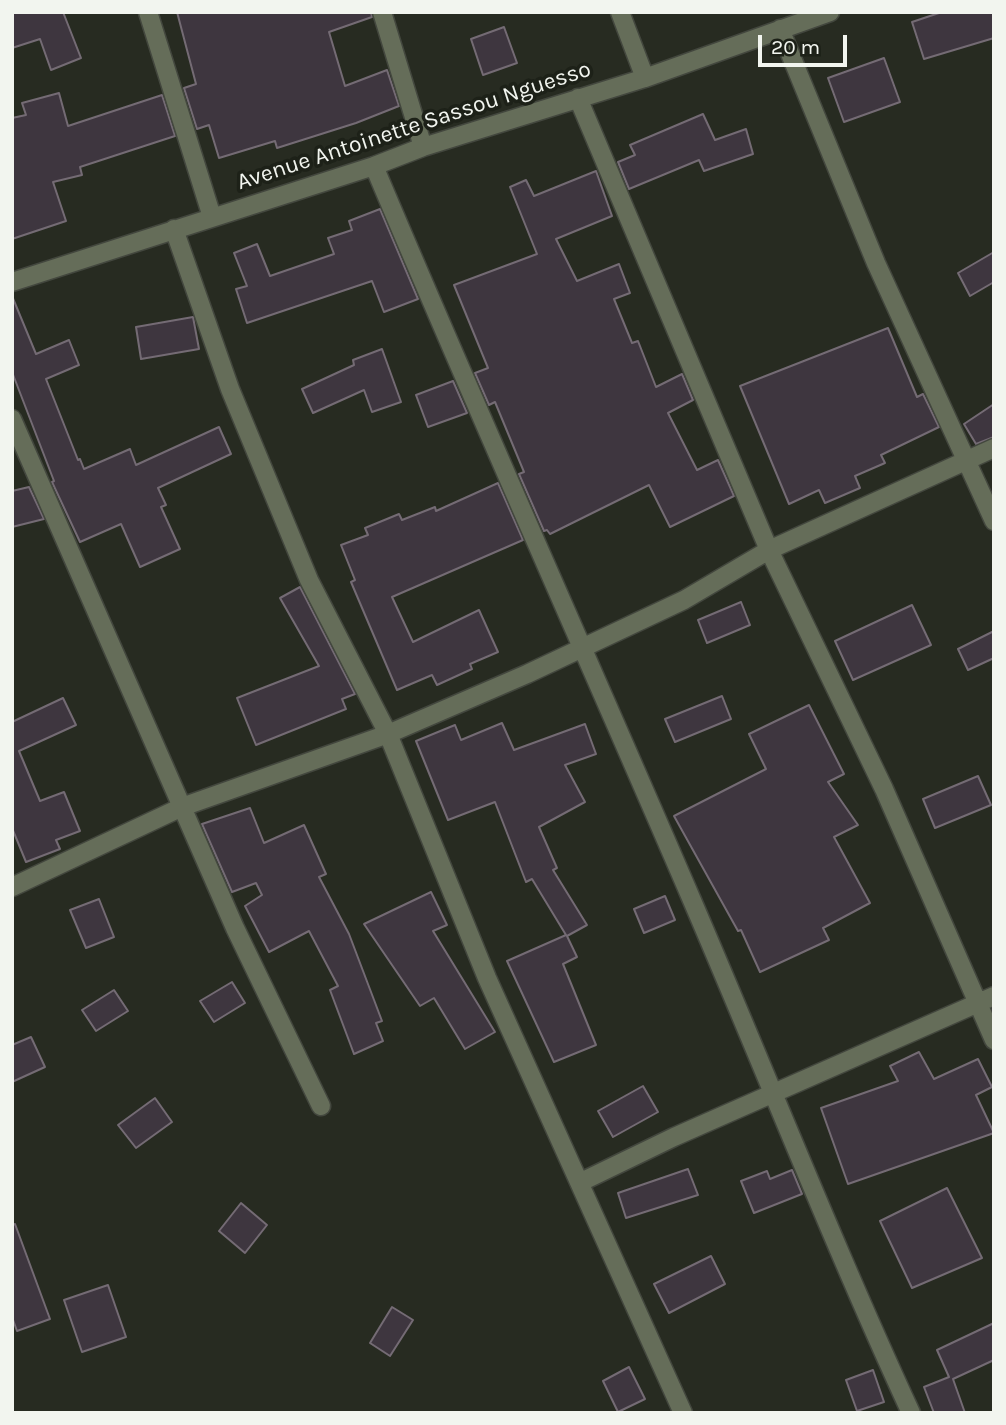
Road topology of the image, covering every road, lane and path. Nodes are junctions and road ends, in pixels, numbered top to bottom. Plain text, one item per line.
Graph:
1 (148, 12) edge
2 (382, 12) edge
3 (620, 12) edge
4 (830, 12) edge
5 (780, 29) junction
6 (645, 78) junction
7 (578, 98) junction
8 (423, 147) junction
9 (374, 166) junction
10 (212, 217) junction
11 (174, 229) junction
12 (12, 282) edge
13 (12, 419) edge
14 (994, 448) edge
15 (966, 459) junction
16 (994, 521) edge
17 (769, 550) junction
18 (584, 649) junction
19 (388, 734) junction
20 (182, 807) junction
21 (12, 887) edge
22 (986, 999) edge
23 (994, 1040) edge
24 (775, 1092) junction
25 (321, 1106) dead end
26 (581, 1182) junction
27 (683, 1413) edge
28 (911, 1413) edge

1 - 10 street
2 - 8 street
3 - 6 street
4 - 5 street, Avenue Antoinette Sassou Nguesso
5 - 6 street, Avenue Antoinette Sassou Nguesso
5 - 15 street
6 - 7 street, Avenue Antoinette Sassou Nguesso
7 - 8 street, Avenue Antoinette Sassou Nguesso
7 - 17 street
8 - 9 street, Avenue Antoinette Sassou Nguesso
9 - 10 street, Avenue Antoinette Sassou Nguesso
9 - 18 street
10 - 11 street, Avenue Antoinette Sassou Nguesso
11 - 12 street, Avenue Antoinette Sassou Nguesso
11 - 19 street
13 - 20 street
14 - 15 street
15 - 16 street
15 - 17 street
17 - 18 street
17 - 22 street
18 - 19 street
18 - 24 street
19 - 20 street
19 - 26 street
20 - 21 street
20 - 25 street
22 - 23 street
22 - 24 street
24 - 26 street
24 - 28 street
26 - 27 street

